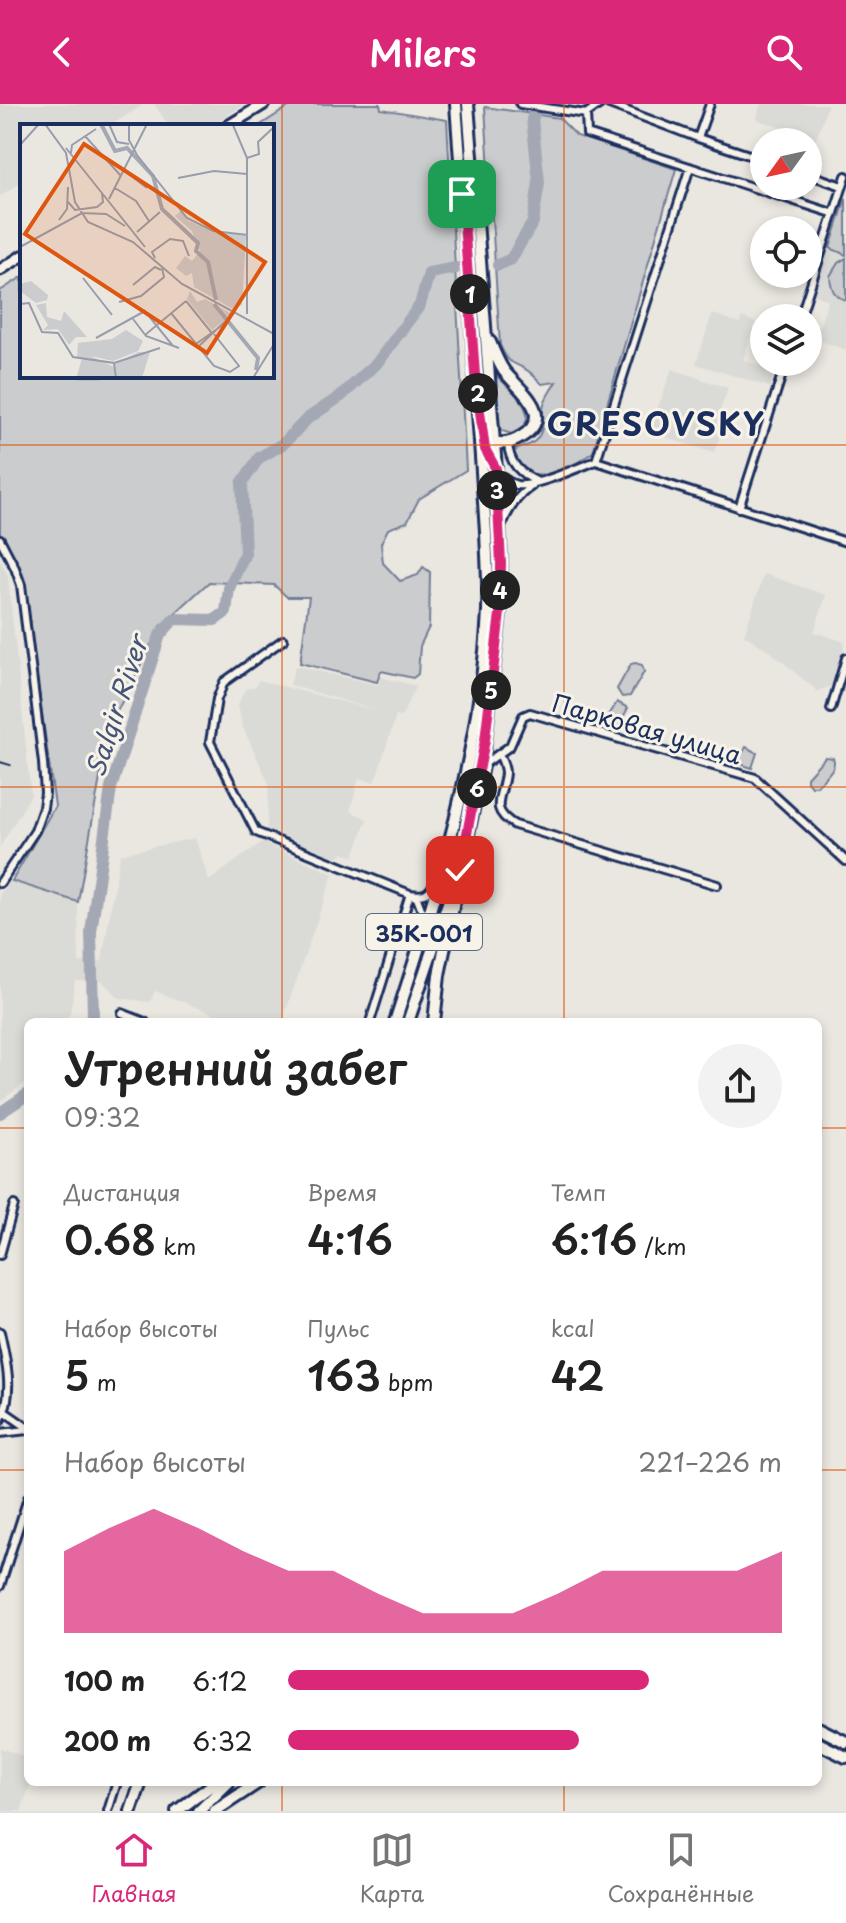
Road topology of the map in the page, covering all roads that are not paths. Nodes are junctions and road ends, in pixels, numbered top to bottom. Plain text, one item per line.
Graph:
1 (264, 104) edge
2 (456, 104) edge
3 (468, 104) edge
4 (521, 104) edge
5 (600, 104) edge
6 (609, 104) edge
7 (710, 104) edge
8 (586, 114) junction
9 (231, 124) edge
10 (698, 138) junction
11 (750, 155) edge
12 (690, 167) junction
13 (846, 176) edge
14 (822, 179) edge
15 (842, 186) junction
16 (832, 213) junction
17 (20, 257) edge
18 (0, 270) edge
19 (804, 304) edge
20 (485, 325) junction
21 (475, 374) junction
22 (781, 376) edge
23 (483, 426) junction
24 (494, 443) junction
25 (508, 443) junction
26 (596, 461) junction
27 (496, 469) junction
28 (538, 482) junction
29 (739, 508) junction
30 (498, 534) junction
31 (0, 539) edge
32 (846, 542) edge
33 (283, 640) dead end
34 (846, 658) edge
35 (831, 709) dead end
36 (499, 754) junction
37 (467, 766) junction
38 (482, 766) junction
39 (846, 861) edge
40 (460, 870) junction
41 (0, 883) edge
42 (717, 885) dead end
43 (413, 894) junction
44 (427, 925) junction
45 (122, 1013) dead end
46 (135, 1018) edge
47 (371, 1018) edge
48 (396, 1018) edge
49 (409, 1018) edge
50 (434, 1018) edge
51 (14, 1205) dead end
52 (0, 1255) edge
53 (0, 1332) edge
54 (5, 1412) junction
55 (0, 1421) edge
56 (24, 1426) edge
57 (24, 1430) edge
58 (0, 1433) edge
59 (24, 1511) edge
60 (0, 1586) edge
61 (822, 1728) edge
62 (846, 1739) edge
63 (822, 1745) edge
64 (844, 1756) edge
65 (116, 1786) edge
66 (140, 1786) edge
67 (211, 1786) edge
68 (225, 1786) edge
69 (253, 1786) edge
70 (108, 1811) edge
71 (131, 1811) edge
72 (177, 1811) edge
73 (199, 1811) edge
74 (215, 1811) edge

1 - 9 street
2 - 21 main road, 35К-001
3 - 20 main road, 35К-001
4 - 8 street
5 - 8 street
6 - 10 street
7 - 10 street
8 - 12 street
10 - 11 street
12 - 16 street
12 - 26 street
13 - 15 street
14 - 15 street
15 - 16 street
16 - 19 street
17 - 18 street
20 - 24 main road, 35К-001
20 - 25 main road
21 - 23 main road
21 - 37 main road, 35К-001
22 - 29 street
23 - 24 main road
23 - 27 street
24 - 25 main road
24 - 27 main road, 35К-001
25 - 28 street
26 - 28 street
26 - 29 street
27 - 28 street
27 - 30 main road, 35К-001
28 - 30 street
29 - 32 street
30 - 38 main road, 35К-001
31 - 41 street
33 - 43 street
34 - 35 street
36 - 38 street, Парковая улица
36 - 39 street, Парковая улица
36 - 42 street
37 - 43 street
37 - 44 main road, 35К-001
38 - 40 main road, 35К-001
40 - 49 main road, 35К-001
40 - 50 main road
43 - 44 street
43 - 47 street
44 - 48 main road, 35К-001
45 - 46 street
51 - 52 street
53 - 54 street
54 - 55 street
54 - 56 street
57 - 58 street
59 - 60 street
61 - 62 main road
63 - 64 main road
65 - 70 street
66 - 71 main road
67 - 72 main road
68 - 73 main road
69 - 74 main road

